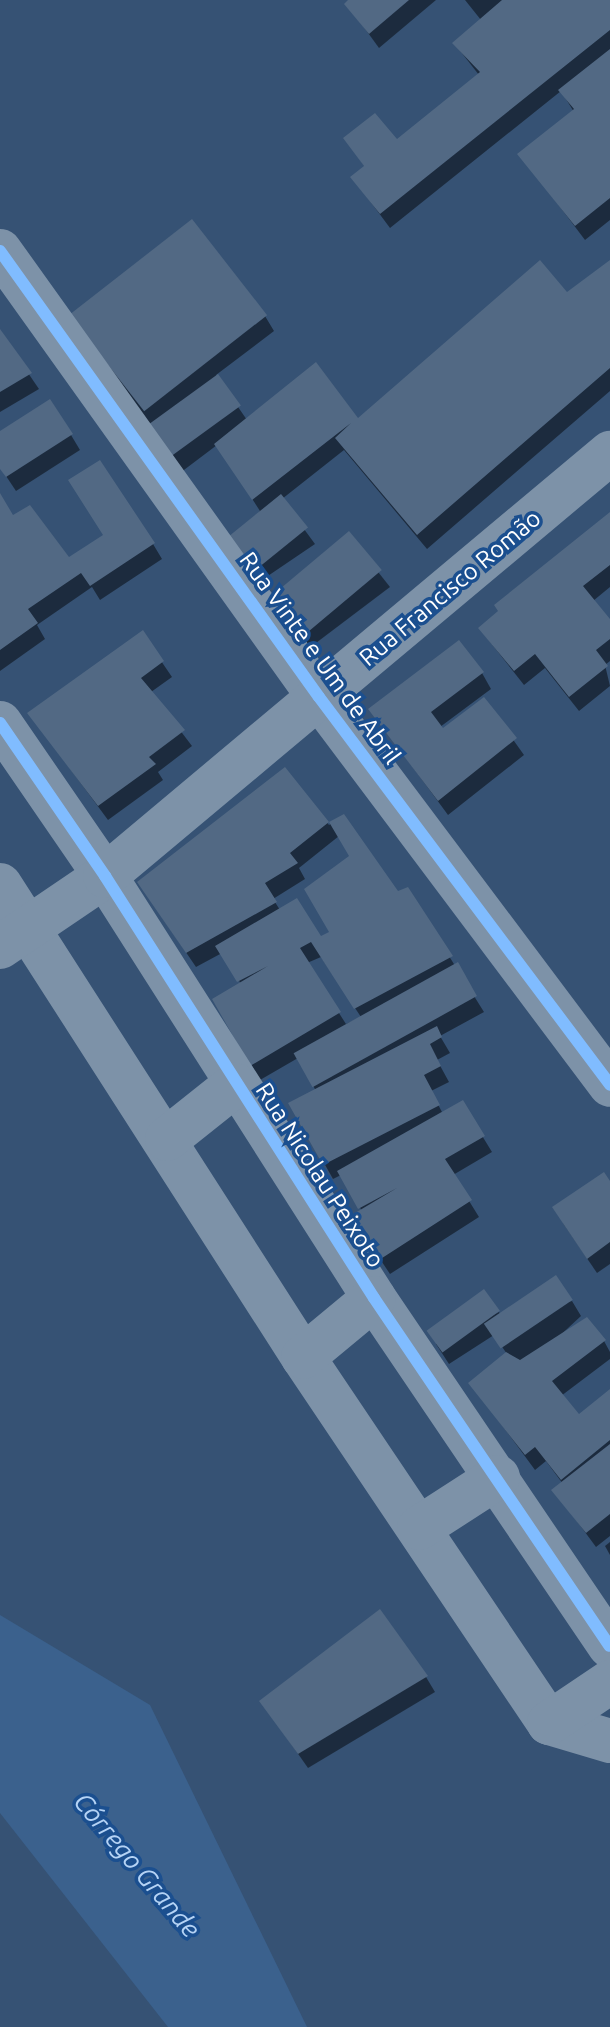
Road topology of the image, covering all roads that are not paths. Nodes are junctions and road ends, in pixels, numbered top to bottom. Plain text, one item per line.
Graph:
1 (0, 251) edge
2 (610, 453) edge
3 (319, 697) junction
4 (0, 723) edge
5 (105, 876) junction
6 (0, 885) edge
7 (12, 937) edge
8 (235, 1085) junction
9 (610, 1085) edge
10 (167, 1139) junction
11 (374, 1298) junction
12 (303, 1357) junction
13 (498, 1477) junction
14 (419, 1528) junction
15 (610, 1646) edge
16 (610, 1682) edge
17 (549, 1723) junction
18 (610, 1741) edge

1 - 3 street, Rua Vinte e Um de Abril
2 - 3 street, Rua Francisco Romão
3 - 5 street, Rua Francisco Romão
3 - 9 street, Rua Vinte e Um de Abril
4 - 5 street, Rua Nicolau Peixoto
5 - 7 street, Rua Francisco Romão
5 - 8 street, Rua Nicolau Peixoto
6 - 7 street
7 - 10 street
8 - 10 street
8 - 11 street, Rua Nicolau Peixoto
10 - 12 street
11 - 12 street
11 - 13 street, Rua Nicolau Peixoto
12 - 14 street
13 - 14 street
13 - 15 street, Rua Nicolau Peixoto
14 - 17 street
16 - 17 street
17 - 18 street

